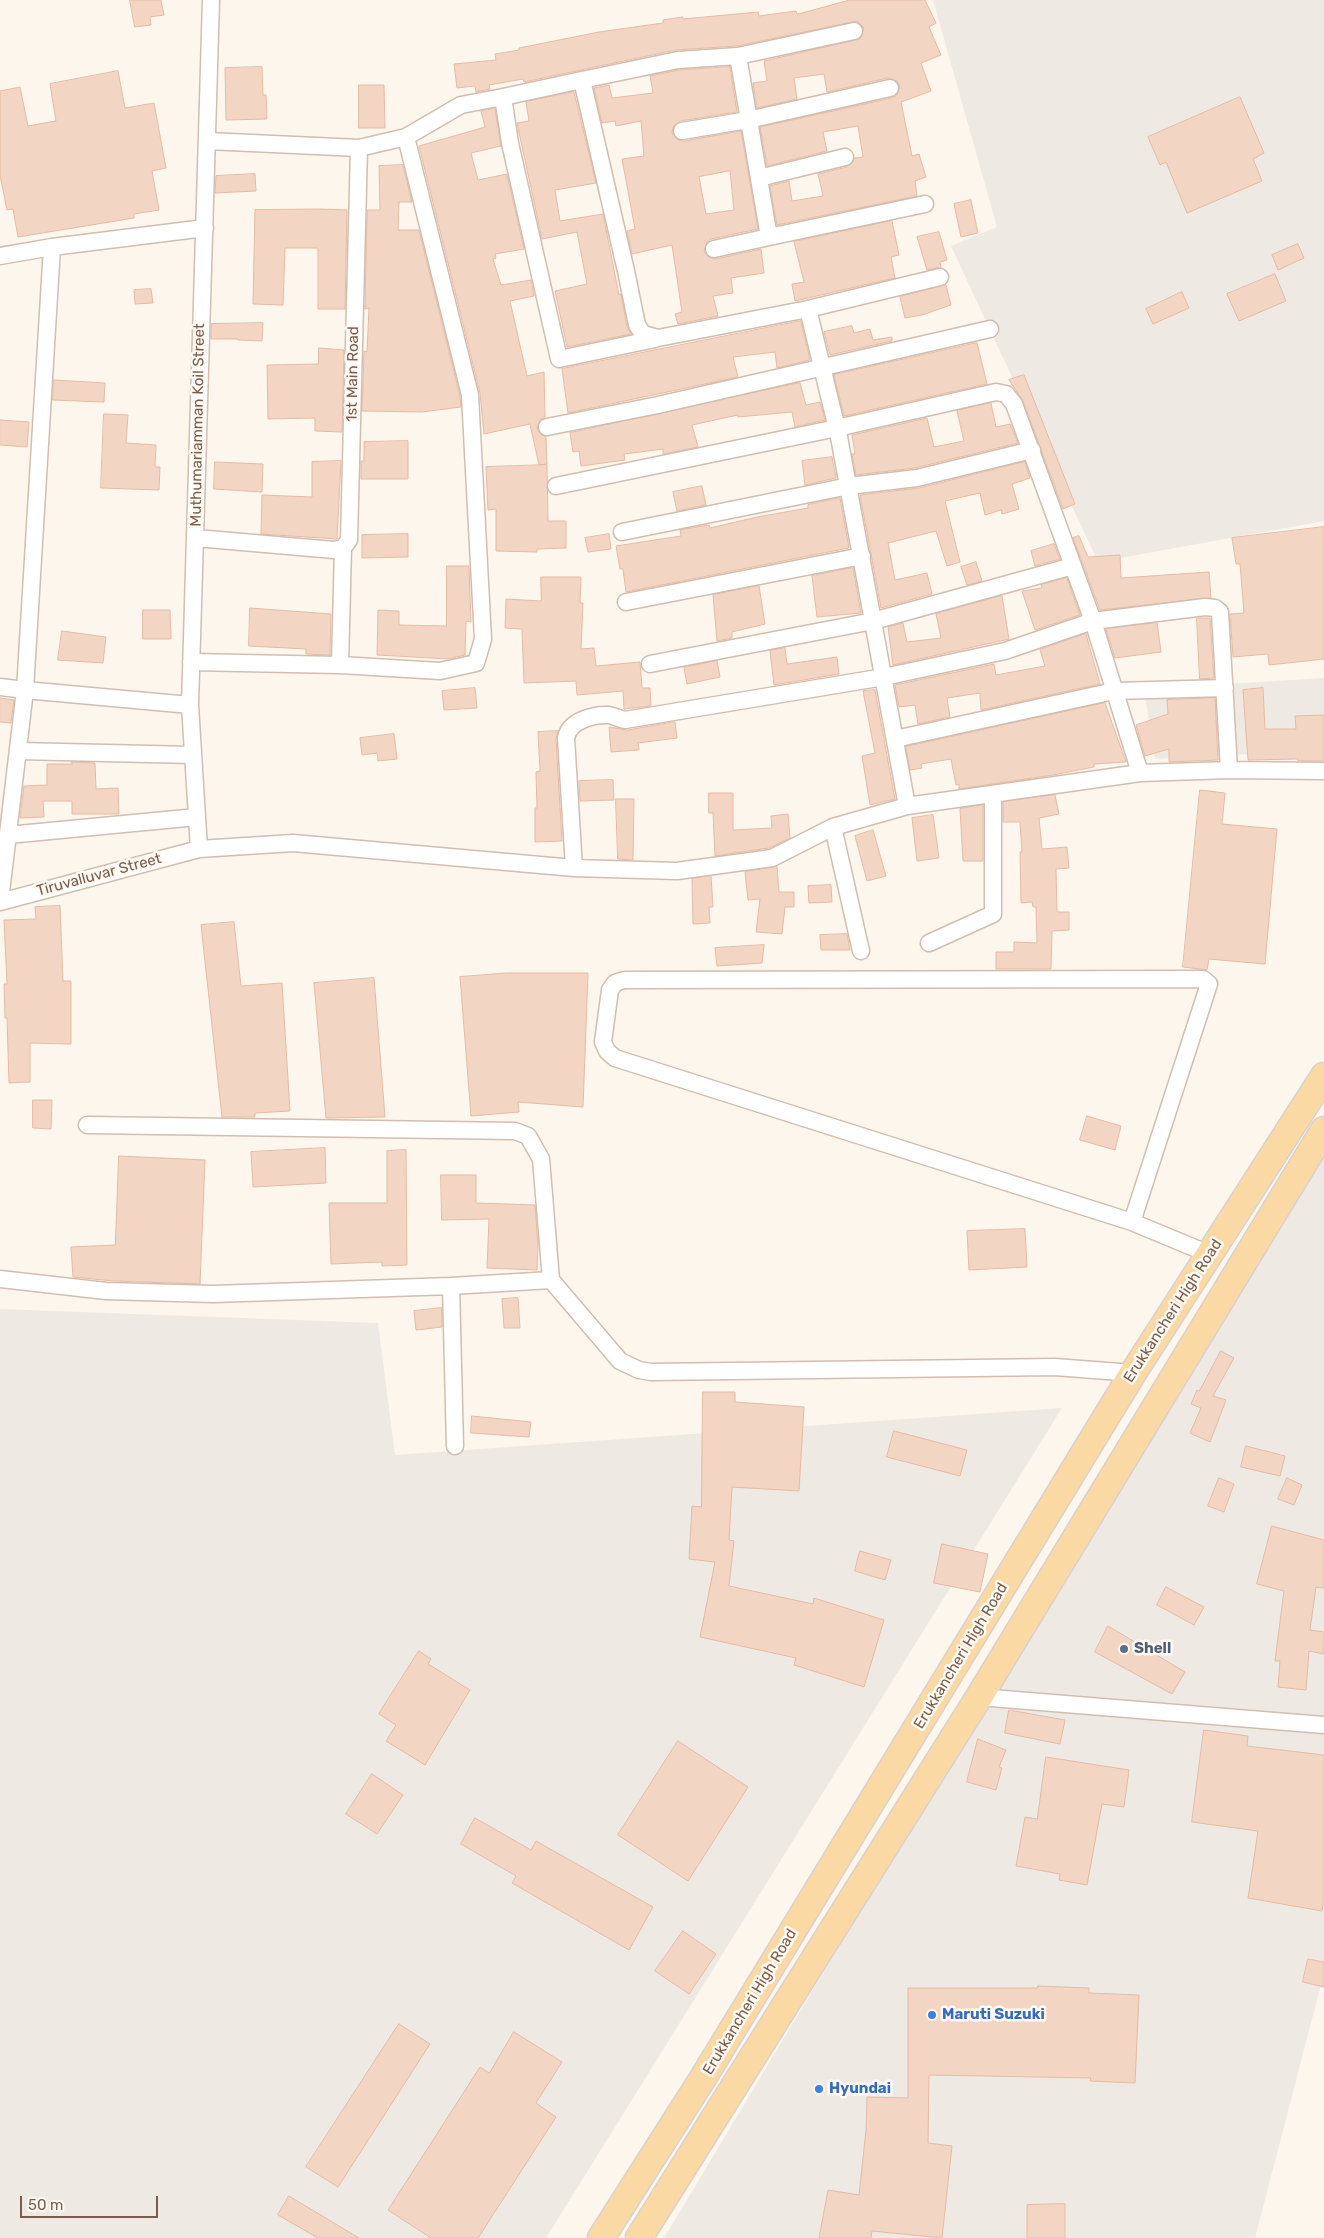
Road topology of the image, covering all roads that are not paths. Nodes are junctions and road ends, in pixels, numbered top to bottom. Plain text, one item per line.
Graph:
1 (211, 0) edge
2 (854, 31) dead end
3 (738, 56) junction
4 (582, 80) junction
5 (890, 88) dead end
6 (503, 97) junction
7 (748, 120) junction
8 (682, 131) dead end
9 (406, 137) junction
10 (208, 140) junction
11 (359, 148) junction
12 (845, 158) dead end
13 (759, 178) junction
14 (925, 204) dead end
15 (205, 228) junction
16 (769, 238) junction
17 (52, 247) junction
18 (714, 249) dead end
19 (0, 256) edge
20 (940, 277) dead end
21 (808, 309) junction
22 (990, 329) dead end
23 (658, 338) junction
24 (822, 369) junction
25 (547, 427) dead end
26 (837, 428) junction
27 (1032, 450) junction
28 (556, 486) dead end
29 (849, 486) junction
30 (622, 532) dead end
31 (196, 538) junction
32 (343, 548) junction
33 (862, 556) junction
34 (1073, 566) junction
35 (626, 602) dead end
36 (874, 620) junction
37 (1093, 621) junction
38 (191, 662) junction
39 (650, 664) dead end
40 (340, 665) junction
41 (884, 677) junction
42 (0, 687) edge
43 (1225, 688) junction
44 (25, 690) junction
45 (1114, 691) junction
46 (190, 706) junction
47 (895, 739) junction
48 (18, 751) junction
49 (193, 755) junction
50 (1229, 770) junction
51 (1324, 771) edge
52 (1140, 774) junction
53 (993, 794) junction
54 (907, 806) junction
55 (197, 817) junction
56 (833, 827) junction
57 (8, 835) junction
58 (199, 849) junction
59 (574, 868) junction
60 (0, 901) edge
61 (930, 943) dead end
62 (861, 951) dead end
63 (1324, 1076) edge
64 (87, 1125) dead end
65 (1324, 1130) edge
66 (1261, 1173) junction
67 (1286, 1192) junction
68 (1132, 1222) junction
69 (1210, 1254) junction
70 (0, 1279) edge
71 (551, 1280) junction
72 (451, 1286) junction
73 (1133, 1373) junction
74 (455, 1446) dead end
75 (979, 1697) junction
76 (1324, 1726) edge
77 (602, 2238) edge
78 (639, 2238) edge

1 - 10 street, Muthumariamman Koil Street
2 - 3 street
3 - 4 street
3 - 7 street
4 - 6 street
4 - 23 street
5 - 7 street
6 - 9 street
6 - 23 street
7 - 8 street
7 - 13 street
9 - 11 street
9 - 40 street
10 - 11 street
10 - 15 street, Muthumariamman Koil Street
11 - 32 street, 1st Main Road
12 - 13 street
13 - 16 street
14 - 16 street
15 - 17 street
15 - 31 street, Muthumariamman Koil Street
16 - 18 street
17 - 19 street
17 - 44 street
20 - 21 street
21 - 23 street
21 - 24 street
22 - 24 street
24 - 25 street
24 - 26 street
26 - 27 street
26 - 28 street
26 - 29 street
27 - 29 street
27 - 34 street
29 - 30 street
29 - 33 street
31 - 32 street
31 - 38 street, Muthumariamman Koil Street
32 - 40 street, 1st Main Road
33 - 35 street
33 - 36 street
34 - 36 street
34 - 37 street
36 - 39 street
36 - 41 street
37 - 41 street
37 - 43 street
37 - 45 street
38 - 40 street
38 - 46 street, Muthumariamman Koil Street
41 - 47 street
41 - 59 street
42 - 44 street
43 - 45 street
43 - 50 street
44 - 46 street
44 - 48 street
45 - 47 street
45 - 52 street
46 - 49 street, Muthumariamman Koil Street
47 - 54 street
48 - 49 street
48 - 57 street
49 - 55 street, Muthumariamman Koil Street
50 - 51 street, Tiruvalluvar Street
50 - 52 street, Tiruvalluvar Street
52 - 53 street, Tiruvalluvar Street
53 - 54 street, Tiruvalluvar Street
53 - 61 street
54 - 56 street, Tiruvalluvar Street
55 - 57 street
55 - 58 street, Muthumariamman Koil Street
56 - 59 street, Tiruvalluvar Street
56 - 62 street
57 - 60 street
58 - 59 street, Tiruvalluvar Street
58 - 60 street, Tiruvalluvar Street
63 - 66 main road, Erukkancheri High Road
64 - 71 street
65 - 67 main road
66 - 67 main road
66 - 69 main road, Erukkancheri High Road
67 - 75 main road
68 - 68 street
68 - 69 street
69 - 73 main road, Erukkancheri High Road
70 - 72 street
71 - 72 street
71 - 73 street
72 - 74 street
73 - 77 main road, Erukkancheri High Road
75 - 76 street
75 - 78 main road

